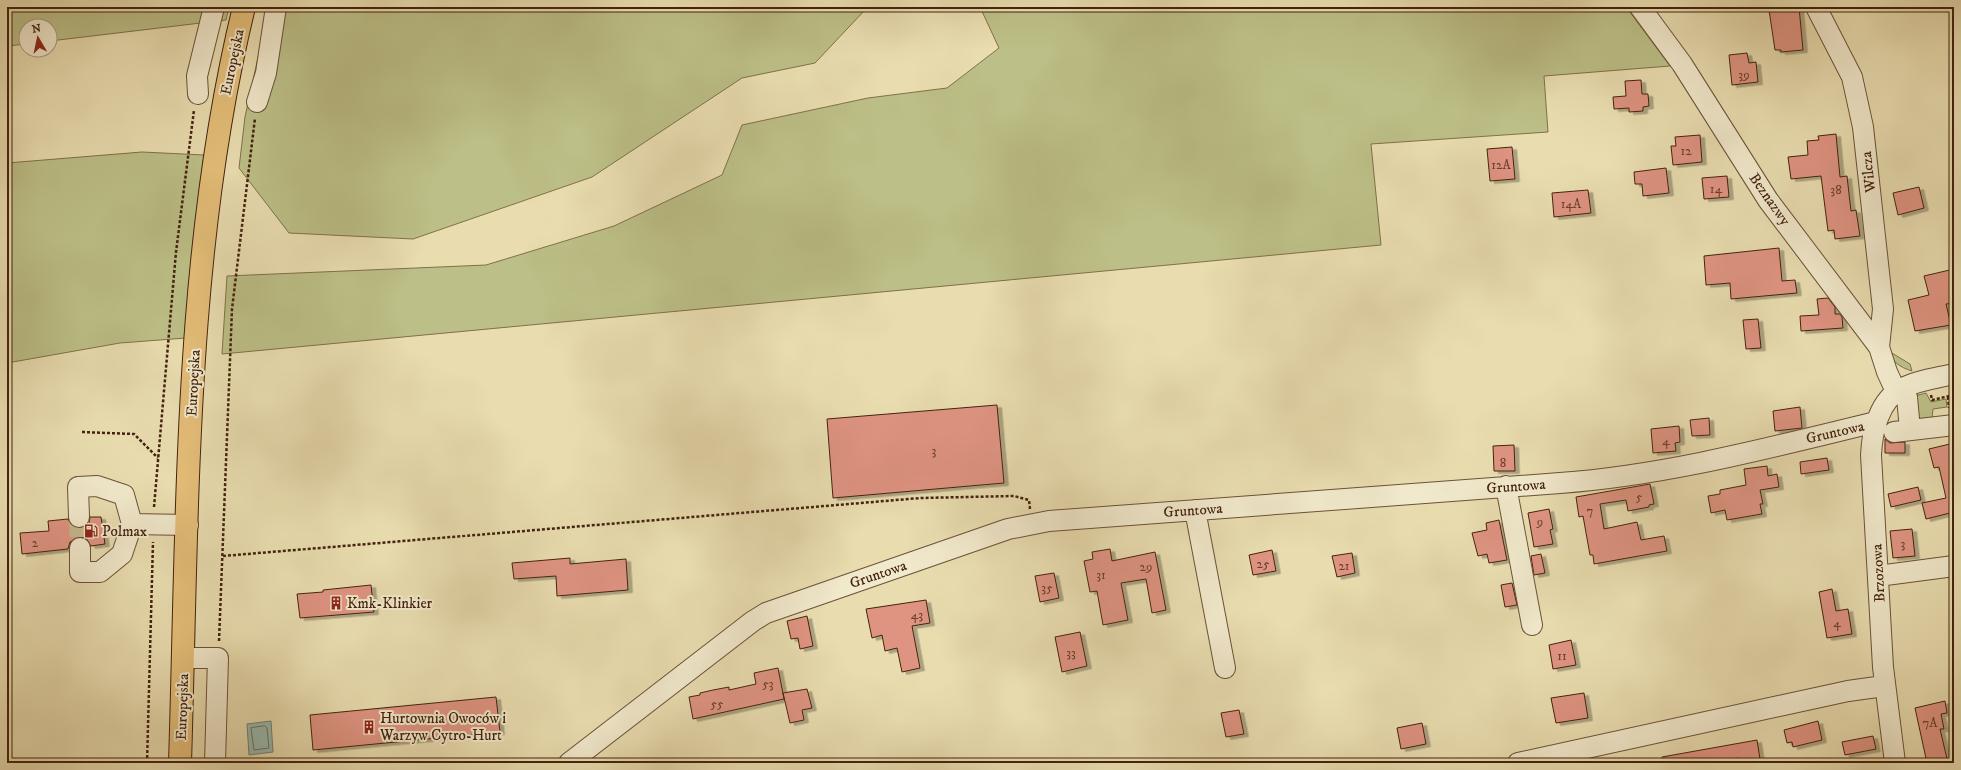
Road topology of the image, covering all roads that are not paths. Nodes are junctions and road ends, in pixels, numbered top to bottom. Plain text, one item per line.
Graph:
1 (214, 7) edge
2 (244, 7) edge
3 (276, 7) edge
4 (1640, 7) edge
5 (1816, 7) edge
6 (198, 94) road end
7 (257, 102) road end
8 (1880, 347) junction
9 (1954, 374) edge
10 (1899, 390) junction
11 (1876, 422) junction
12 (1954, 425) edge
13 (1506, 486) junction
14 (1195, 510) junction
15 (79, 517) tunnel mouth
16 (132, 524) junction
17 (188, 525) junction
18 (80, 548) tunnel mouth
19 (1954, 566) edge
20 (1878, 576) junction
21 (1532, 625) dead end
22 (184, 658) junction
23 (1225, 668) dead end
24 (1884, 686) junction
25 (180, 763) edge
26 (215, 763) edge
27 (569, 763) edge
28 (1518, 763) edge
29 (1895, 763) edge

1 - 6 street
2 - 17 main road, Europejska
3 - 7 street
4 - 8 street, Beznazwy
5 - 8 street, Wilcza
8 - 10 street, Beznazwy
9 - 10 street
10 - 11 street, Brzozowa
10 - 12 street, Beznazwy
11 - 13 street, Gruntowa
11 - 20 street, Brzozowa
13 - 14 street, Gruntowa
13 - 21 street
14 - 23 street
14 - 27 street, Gruntowa
15 - 16 street
16 - 17 street
16 - 18 street
17 - 22 main road, Europejska
19 - 20 street
20 - 24 street, Brzozowa
22 - 25 main road, Europejska
22 - 26 street
24 - 28 street
24 - 29 street, Brzozowa

